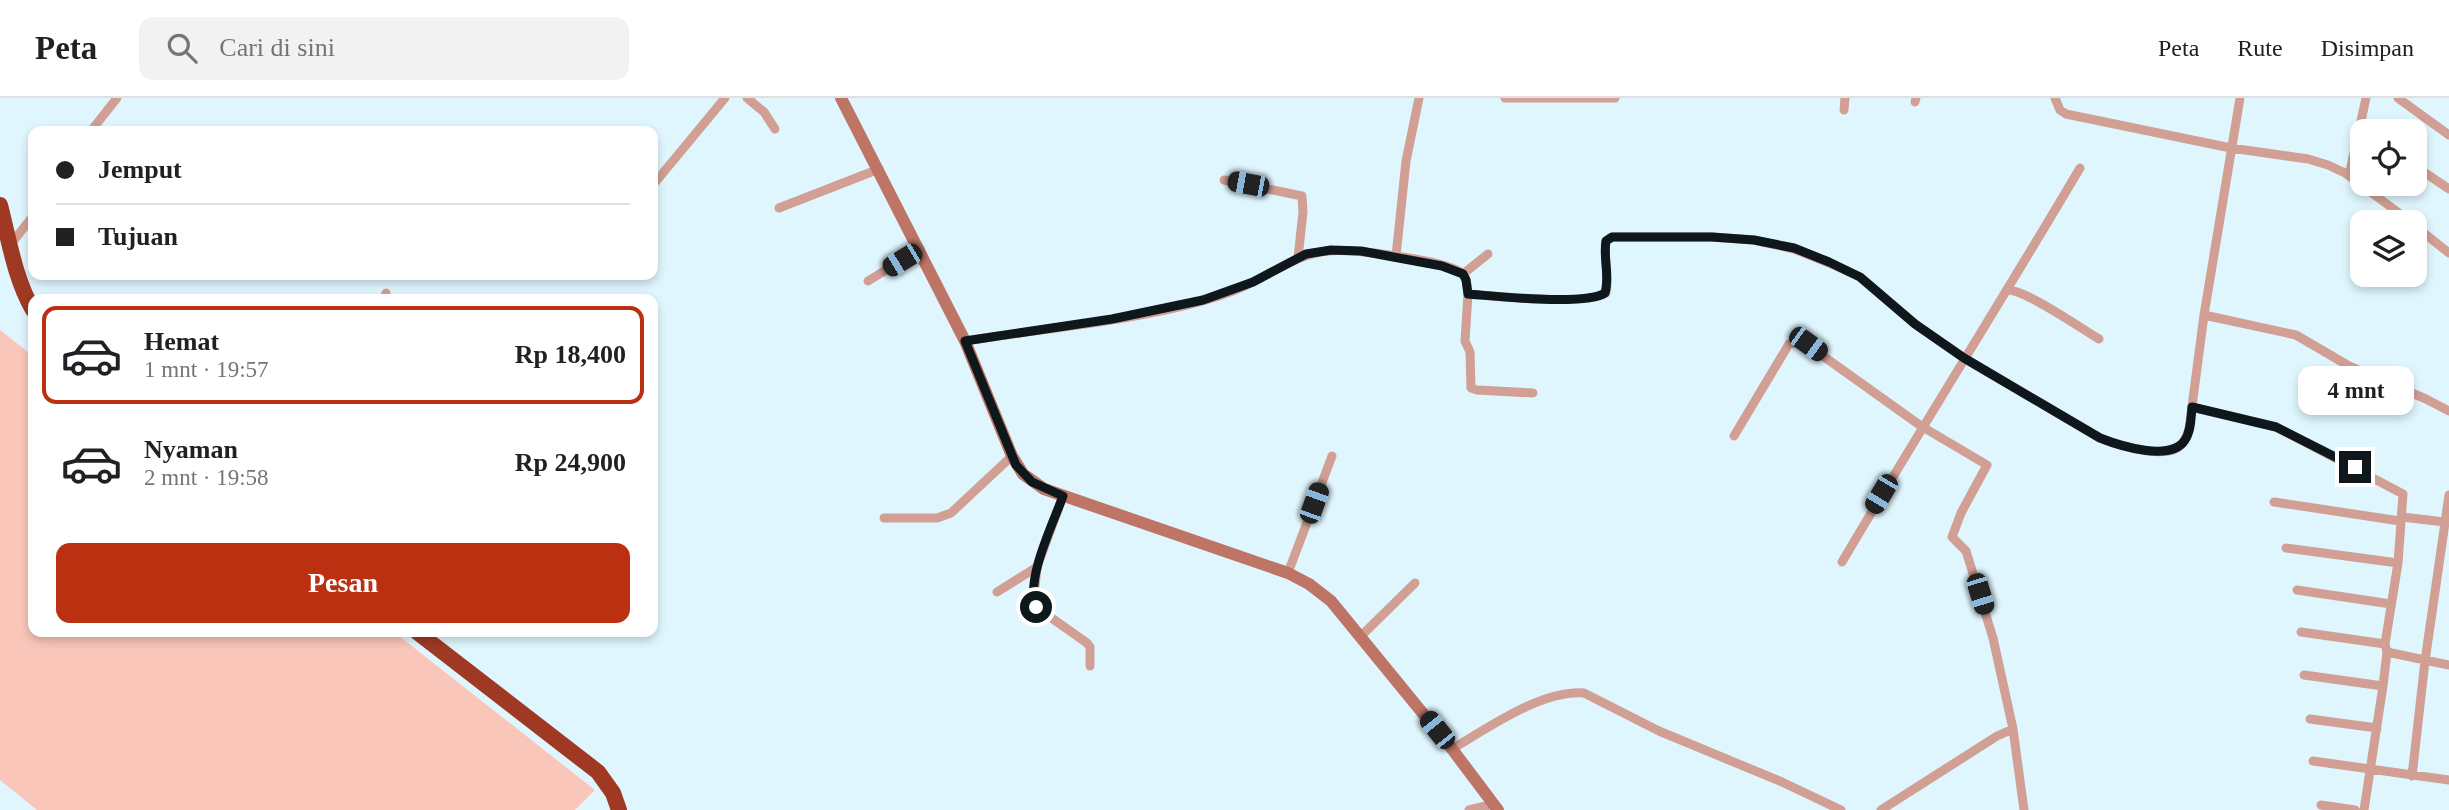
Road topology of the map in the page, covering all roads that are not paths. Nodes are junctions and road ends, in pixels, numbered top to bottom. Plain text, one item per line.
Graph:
1 (117, 98) edge
2 (725, 98) edge
3 (747, 98) edge
4 (841, 98) edge
5 (1419, 98) edge
6 (1505, 98) edge
7 (1590, 98) edge
8 (1615, 98) edge
9 (1845, 98) edge
10 (2055, 98) edge
11 (2240, 98) edge
12 (2366, 98) edge
13 (2398, 98) edge
14 (1844, 110) dead end
15 (2363, 119) edge
16 (96, 126) edge
17 (775, 129) dead end
18 (2449, 135) edge
19 (2231, 148) junction
20 (2080, 168) dead end
21 (879, 169) junction
22 (2350, 172) edge
23 (2427, 174) edge
24 (2349, 176) junction
25 (658, 179) edge
26 (1224, 180) dead end
27 (2449, 189) edge
28 (0, 205) edge
29 (779, 208) dead end
30 (2395, 210) edge
31 (28, 222) edge
32 (2427, 236) edge
33 (10, 244) junction
34 (920, 249) junction
35 (2449, 253) edge
36 (1489, 254) dead end
37 (1396, 257) junction
38 (1298, 258) junction
39 (1463, 274) junction
40 (868, 281) dead end
41 (2007, 290) junction
42 (1468, 294) junction
43 (28, 302) edge
44 (2204, 315) junction
45 (2099, 339) dead end
46 (965, 341) junction
47 (1964, 358) junction
48 (1533, 393) dead end
49 (2192, 407) junction
50 (2449, 411) edge
51 (1921, 426) junction
52 (1734, 436) dead end
53 (1012, 456) junction
54 (1332, 456) dead end
55 (2449, 495) edge
56 (1063, 496) junction
57 (2274, 502) dead end
58 (884, 518) dead end
59 (2401, 519) junction
60 (2445, 522) junction
61 (2286, 548) dead end
62 (1842, 562) dead end
63 (2398, 564) junction
64 (1037, 567) junction
65 (1288, 573) junction
66 (1415, 583) dead end
67 (2298, 590) dead end
68 (997, 592) dead end
69 (2391, 604) junction
70 (2301, 632) dead end
71 (1361, 636) junction
72 (423, 637) edge
73 (2386, 648) junction
74 (2426, 661) junction
75 (2449, 665) edge
76 (1090, 666) dead end
77 (2304, 675) dead end
78 (2383, 686) junction
79 (2311, 719) dead end
80 (2377, 728) junction
81 (2013, 729) junction
82 (1452, 749) junction
83 (2313, 761) dead end
84 (2370, 771) junction
85 (2412, 776) junction
86 (2449, 780) edge
87 (2321, 805) dead end
88 (1496, 807) edge
89 (619, 810) edge
90 (1469, 810) edge
91 (1841, 810) edge
92 (1881, 810) edge
93 (2024, 810) edge
94 (2355, 810) edge
95 (2364, 810) edge

1 - 16 street
2 - 25 street
3 - 17 street
4 - 21 street
5 - 37 street
6 - 7 street
7 - 8 street
9 - 14 street
10 - 19 street
11 - 19 street
12 - 15 street
13 - 18 street
19 - 24 street
19 - 44 street
20 - 41 street
21 - 29 street
21 - 34 street
22 - 24 street
23 - 27 street
24 - 30 street
26 - 38 street
28 - 33 highway
31 - 33 street
32 - 35 street
33 - 43 highway
34 - 40 street
34 - 46 street
36 - 39 street
37 - 38 street
37 - 39 street
38 - 46 street
39 - 42 street
41 - 45 street
41 - 47 street
42 - 47 street
42 - 48 street
44 - 49 street
44 - 50 street
46 - 53 street
47 - 49 street
47 - 51 street
49 - 59 street
51 - 52 street
51 - 62 street
51 - 81 street
53 - 56 street
53 - 58 street
54 - 65 street
55 - 60 street
56 - 64 street
56 - 65 street
57 - 59 street
59 - 60 street
59 - 63 street
60 - 74 street
61 - 63 street
63 - 69 street
64 - 68 street
64 - 76 street
65 - 71 street
66 - 71 street
67 - 69 street
69 - 73 street
70 - 73 street
71 - 82 street
72 - 89 highway
73 - 74 street
73 - 78 street
74 - 75 street
74 - 85 street
77 - 78 street
78 - 80 street
79 - 80 street
80 - 84 street
81 - 92 street
81 - 93 street
82 - 88 street
82 - 91 street
83 - 84 street
84 - 85 street
84 - 95 street
85 - 86 street
87 - 94 street
88 - 90 street

